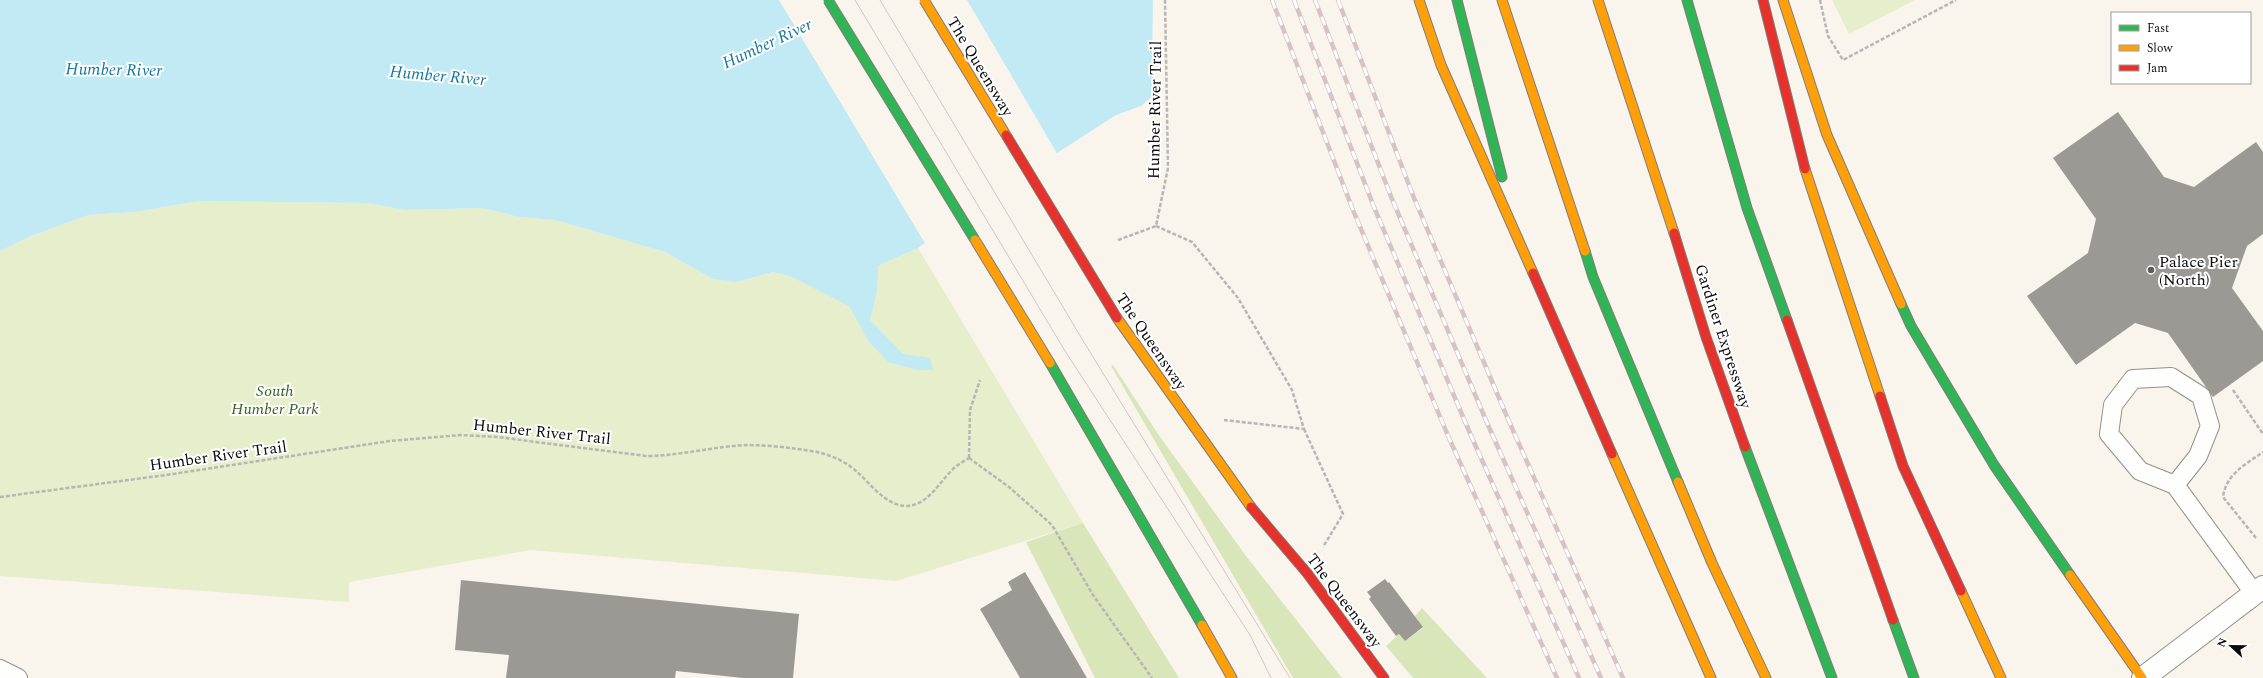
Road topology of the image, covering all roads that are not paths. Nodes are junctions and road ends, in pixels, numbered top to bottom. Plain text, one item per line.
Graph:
1 (828, 0) edge
2 (924, 0) edge
3 (1419, 0) edge
4 (1458, 0) edge
5 (1502, 0) edge
6 (1598, 0) edge
7 (1687, 0) edge
8 (1763, 0) edge
9 (1783, 0) edge
10 (1516, 232) junction
11 (2175, 484) junction
12 (2259, 590) edge
13 (0, 669) edge
14 (18, 678) edge
15 (1232, 678) edge
16 (1384, 678) edge
17 (1711, 678) edge
18 (1766, 678) edge
19 (1832, 678) edge
20 (1914, 678) edge
21 (2002, 678) edge
22 (2142, 678) edge

1 - 15 main road, bridge
2 - 16 main road, The Queensway, bridge
3 - 10 main road
4 - 10 main road
5 - 18 main road
6 - 19 main road, Gardiner Expressway
7 - 20 main road
8 - 21 main road
9 - 22 main road
10 - 17 main road
11 - 11 lane
11 - 12 lane
12 - 22 street
13 - 14 lane

